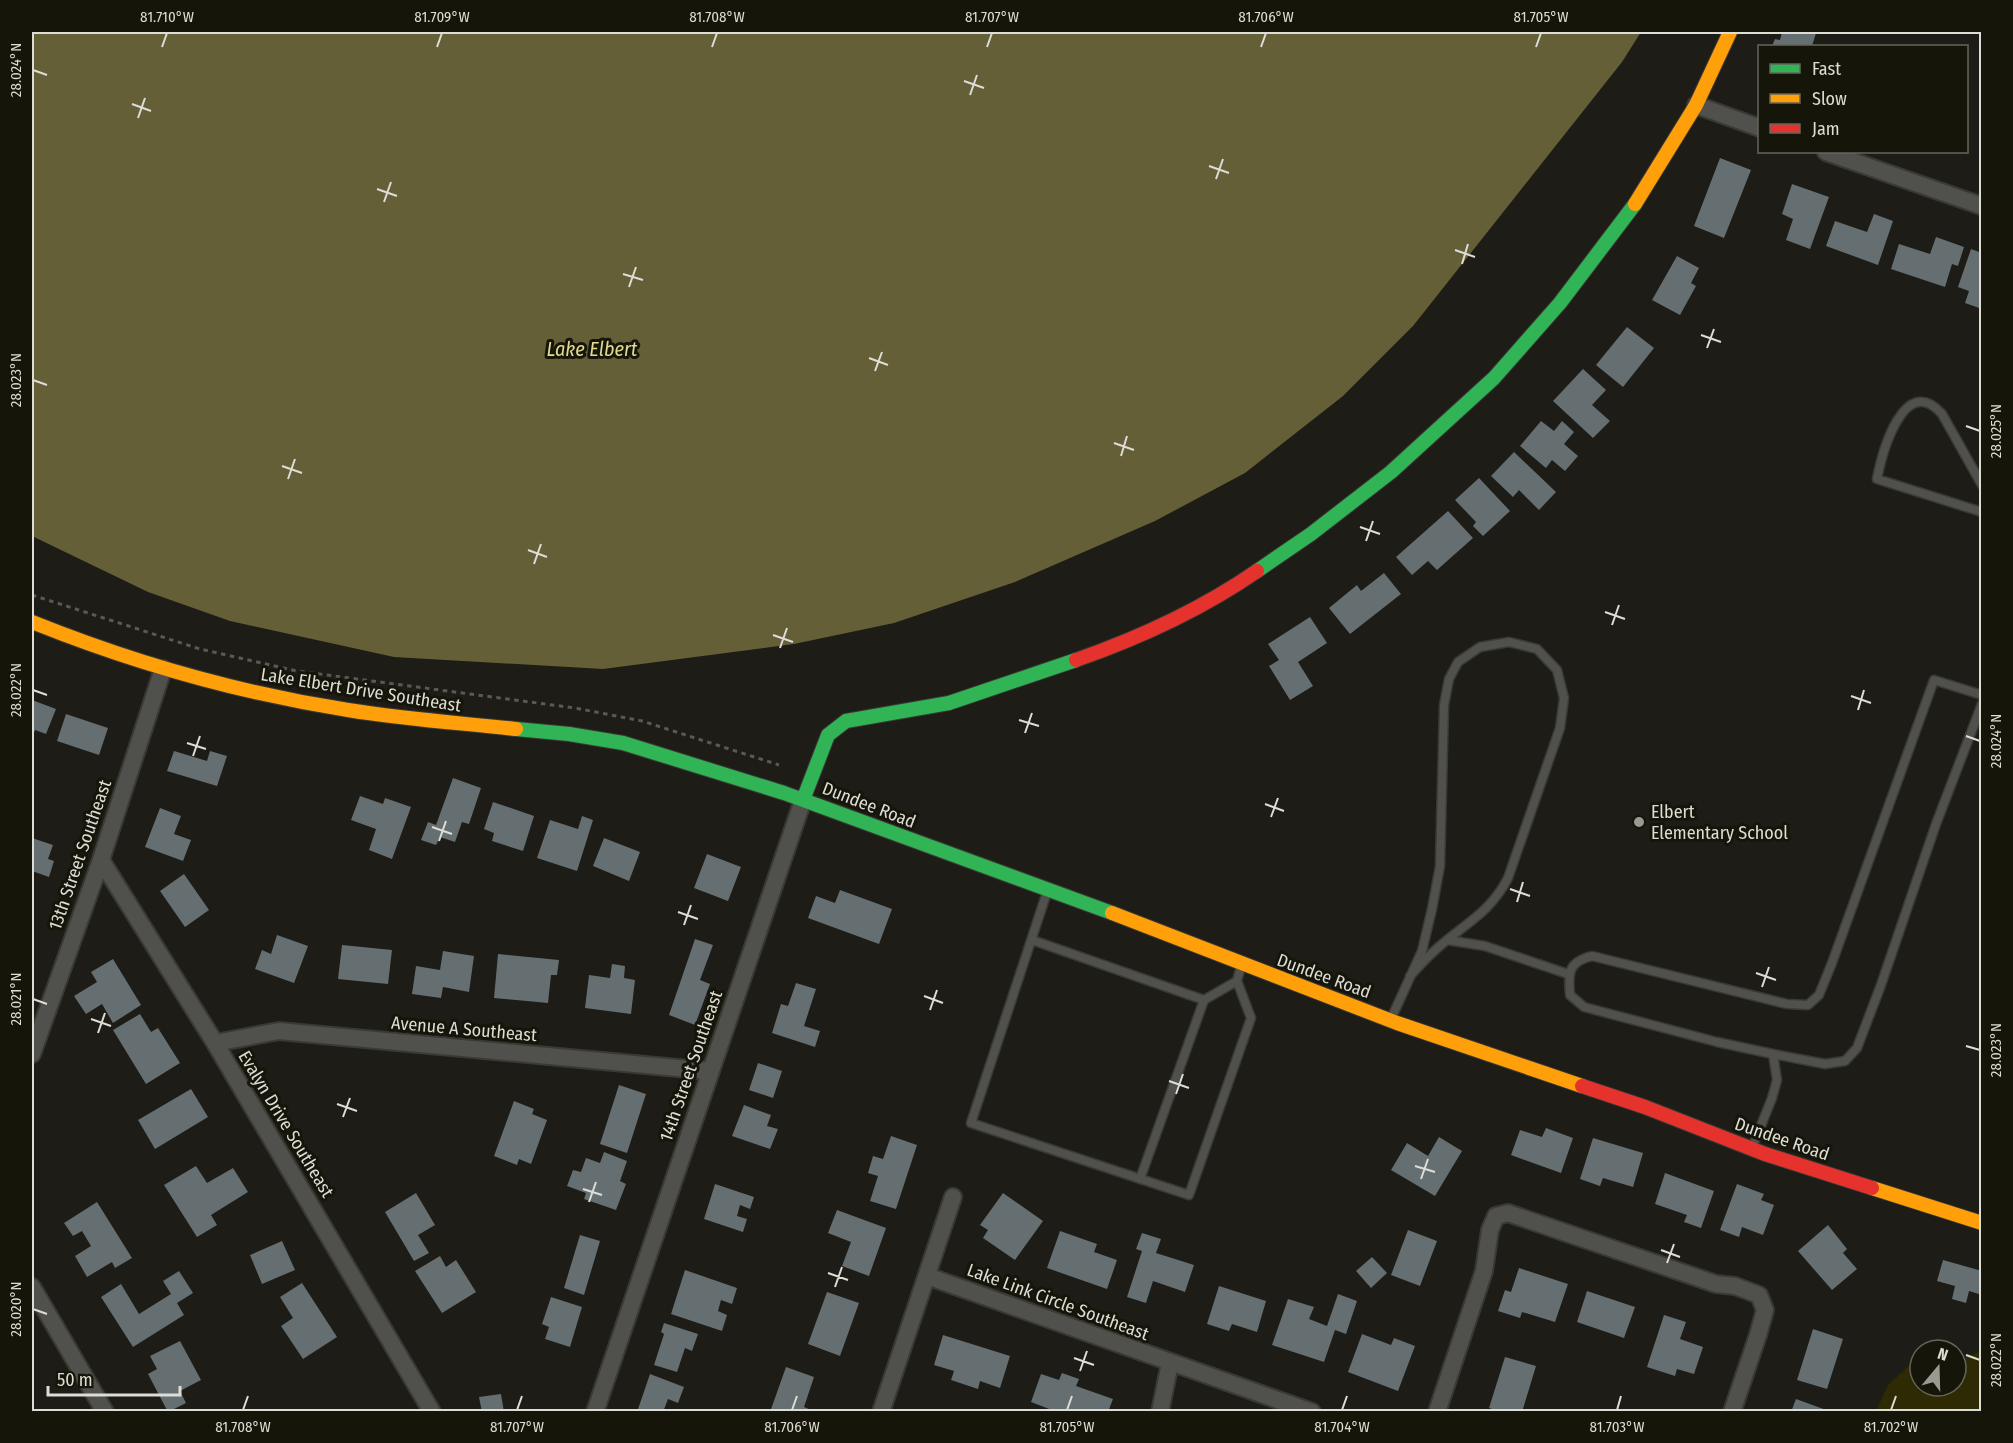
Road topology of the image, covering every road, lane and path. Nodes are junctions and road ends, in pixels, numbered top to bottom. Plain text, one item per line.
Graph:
1 (1730, 32) edge
2 (1696, 105) junction
3 (1758, 127) edge
4 (1829, 153) edge
5 (1982, 206) edge
6 (1982, 485) edge
7 (1982, 512) edge
8 (32, 595) edge
9 (32, 622) edge
10 (163, 669) junction
11 (1982, 695) edge
12 (1982, 704) edge
13 (658, 754) joint
14 (779, 765) dead end
15 (803, 800) junction
16 (101, 860) junction
17 (1048, 889) junction
18 (1032, 940) junction
19 (1447, 940) junction
20 (1242, 965) junction
21 (1568, 974) junction
22 (1410, 976) junction
23 (1237, 981) junction
24 (1204, 1000) junction
25 (1390, 1020) junction
26 (215, 1043) junction
27 (32, 1054) edge
28 (1773, 1054) junction
29 (710, 1071) junction
30 (1752, 1149) junction
31 (1140, 1179) junction
32 (953, 1197) dead end
33 (1982, 1222) edge
34 (927, 1276) junction
35 (32, 1287) edge
36 (1170, 1363) junction
37 (105, 1412) edge
38 (432, 1412) edge
39 (595, 1412) edge
40 (881, 1412) edge
41 (1161, 1412) edge
42 (1312, 1412) edge
43 (1437, 1412) edge
44 (1732, 1412) edge

1 - 2 main road
2 - 3 street
2 - 15 main road, 14th Street Southeast
4 - 5 street
6 - 7 lane
8 - 14 path
9 - 10 main road, Lake Elbert Drive Southeast
10 - 13 main road, Lake Elbert Drive Southeast
10 - 16 street, 13th Street Southeast
11 - 21 lane
12 - 28 lane
13 - 15 main road, Dundee Road
15 - 17 main road, Dundee Road
15 - 29 street, 14th Street Southeast
16 - 26 street, Evalyn Drive Southeast
16 - 27 street, 13th Street Southeast
17 - 18 lane
17 - 20 main road, Dundee Road
18 - 24 lane
18 - 31 lane
19 - 21 lane
19 - 22 lane
19 - 22 lane
20 - 23 lane
20 - 25 main road, Dundee Road
21 - 28 lane
22 - 25 lane
23 - 24 lane
23 - 31 lane
24 - 31 lane
25 - 30 main road, Dundee Road
26 - 29 street, Avenue A Southeast
26 - 38 street, Evalyn Drive Southeast
28 - 30 lane
29 - 39 street, 14th Street Southeast
30 - 33 main road, Dundee Road
32 - 34 street
34 - 36 street, Lake Link Circle Southeast
34 - 40 street
35 - 37 street
36 - 41 street
36 - 42 street, Lake Link Circle Southeast
43 - 44 street

